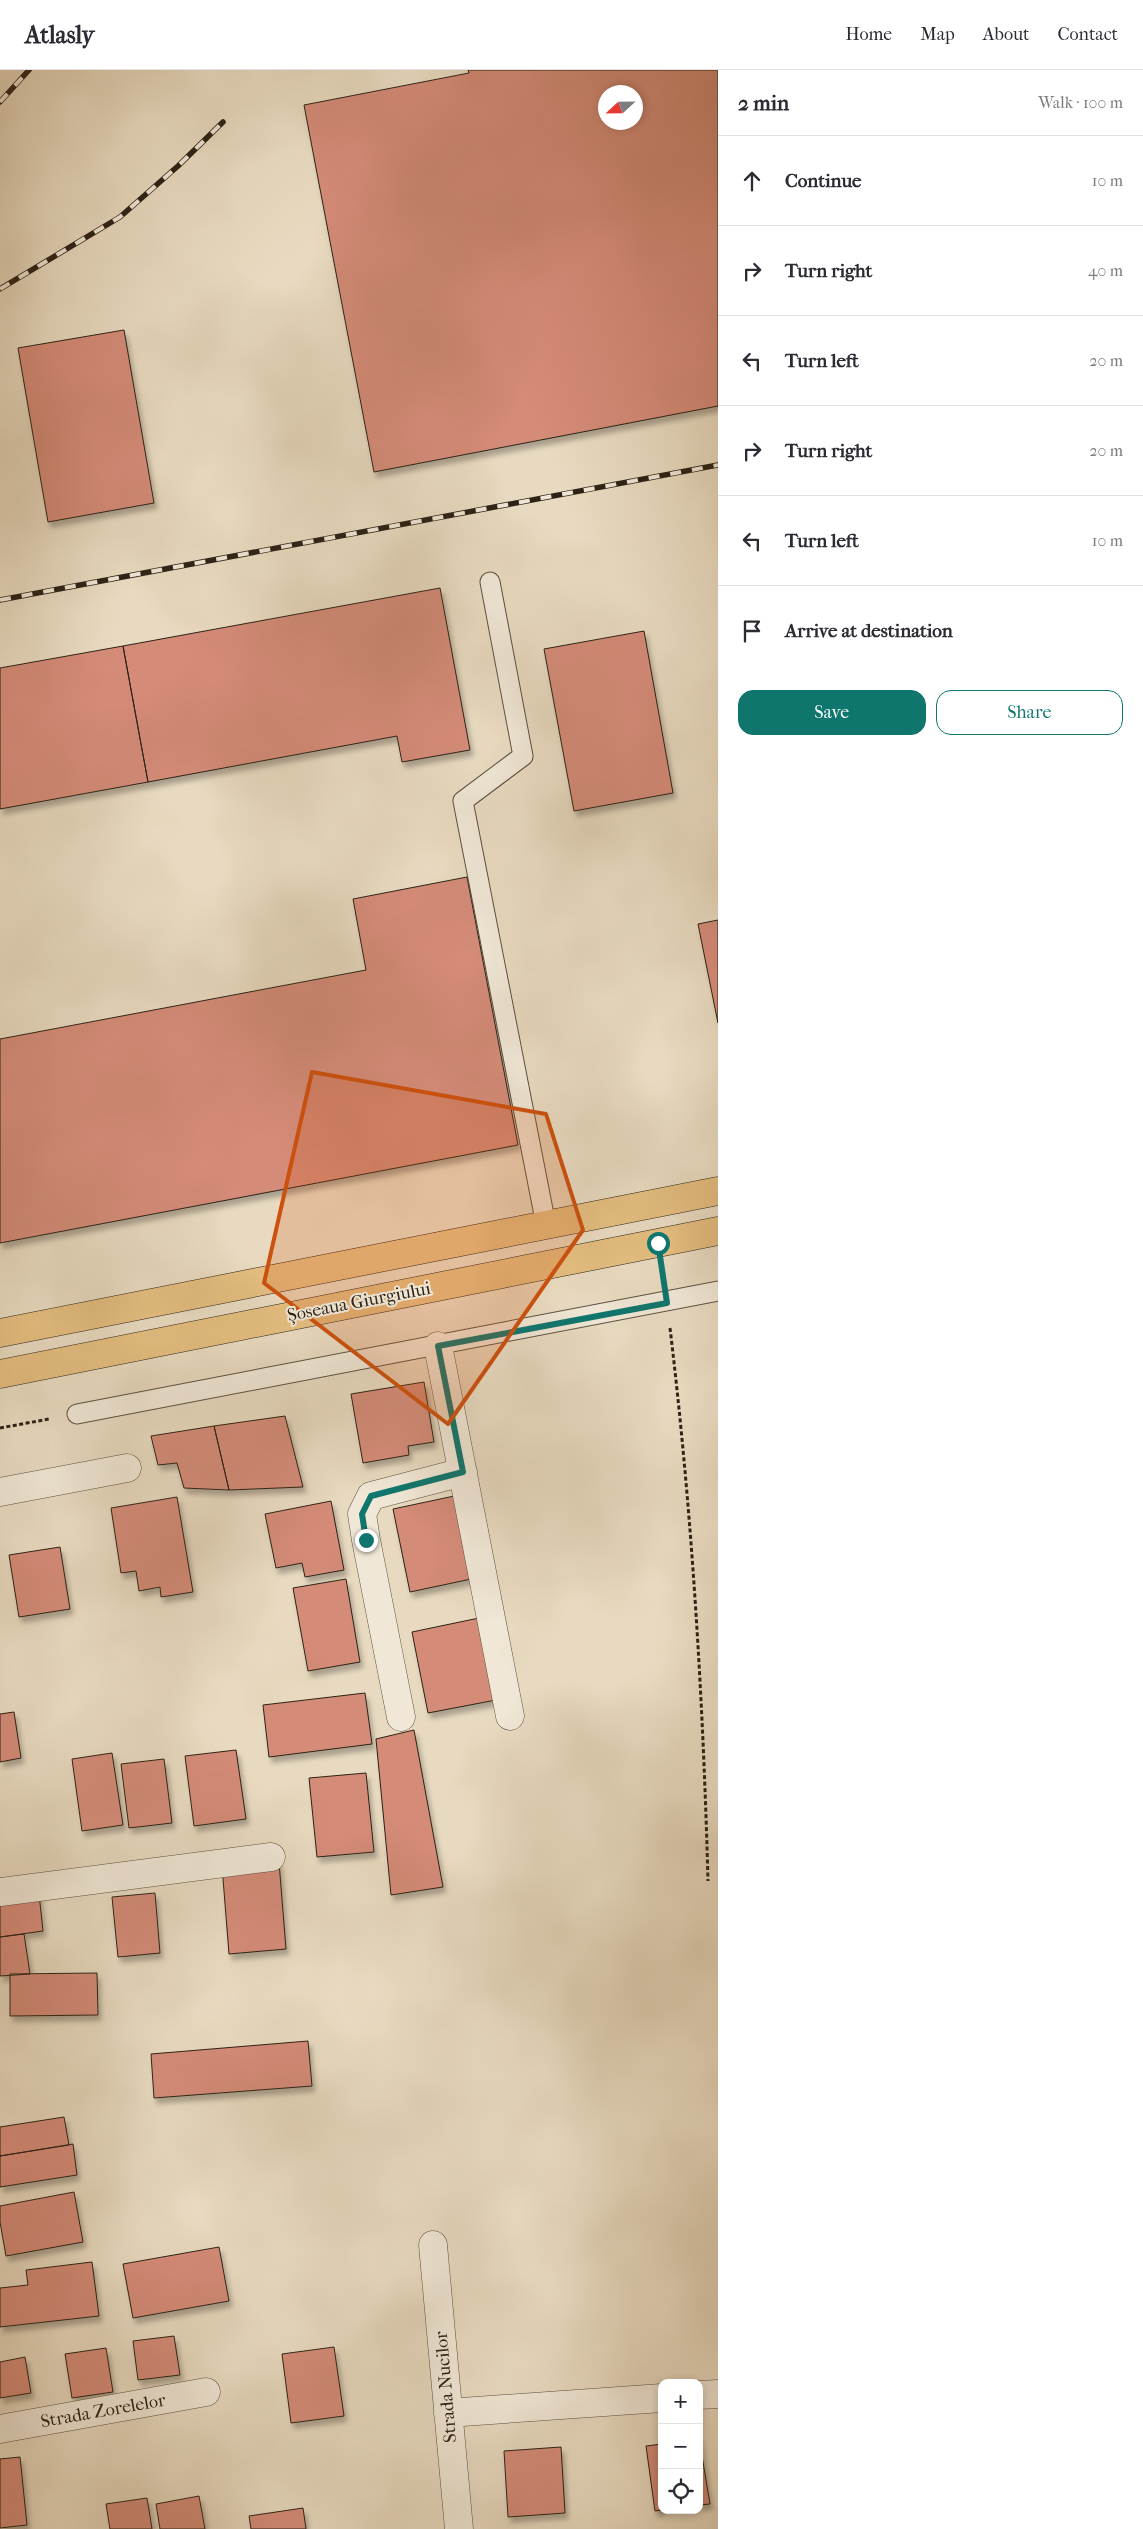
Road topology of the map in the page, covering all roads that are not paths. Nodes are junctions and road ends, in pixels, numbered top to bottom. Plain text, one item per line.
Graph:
1 (490, 582) dead end
2 (718, 1191) edge
3 (546, 1225) junction
4 (718, 1231) edge
5 (718, 1292) edge
6 (0, 1333) edge
7 (438, 1346) junction
8 (0, 1374) edge
9 (77, 1414) road end
10 (127, 1468) dead end
11 (463, 1472) junction
12 (0, 1492) edge
13 (510, 1716) dead end
14 (401, 1717) dead end
15 (271, 1857) dead end
16 (0, 1892) edge
17 (434, 2245) dead end
18 (206, 2392) dead end
19 (718, 2394) edge
20 (703, 2396) edge
21 (658, 2398) edge
22 (448, 2413) junction
23 (0, 2429) edge
24 (459, 2529) edge

1 - 3 lane
2 - 3 highway
3 - 6 highway
4 - 8 highway, Șoseaua Giurgiului
5 - 7 lane
7 - 9 lane
7 - 11 street
10 - 12 street
11 - 13 street
11 - 14 street
15 - 16 street
17 - 22 street, Strada Nucilor
18 - 23 street, Strada Zorelelor
19 - 20 street
21 - 22 street
22 - 24 street, Strada Nucilor

